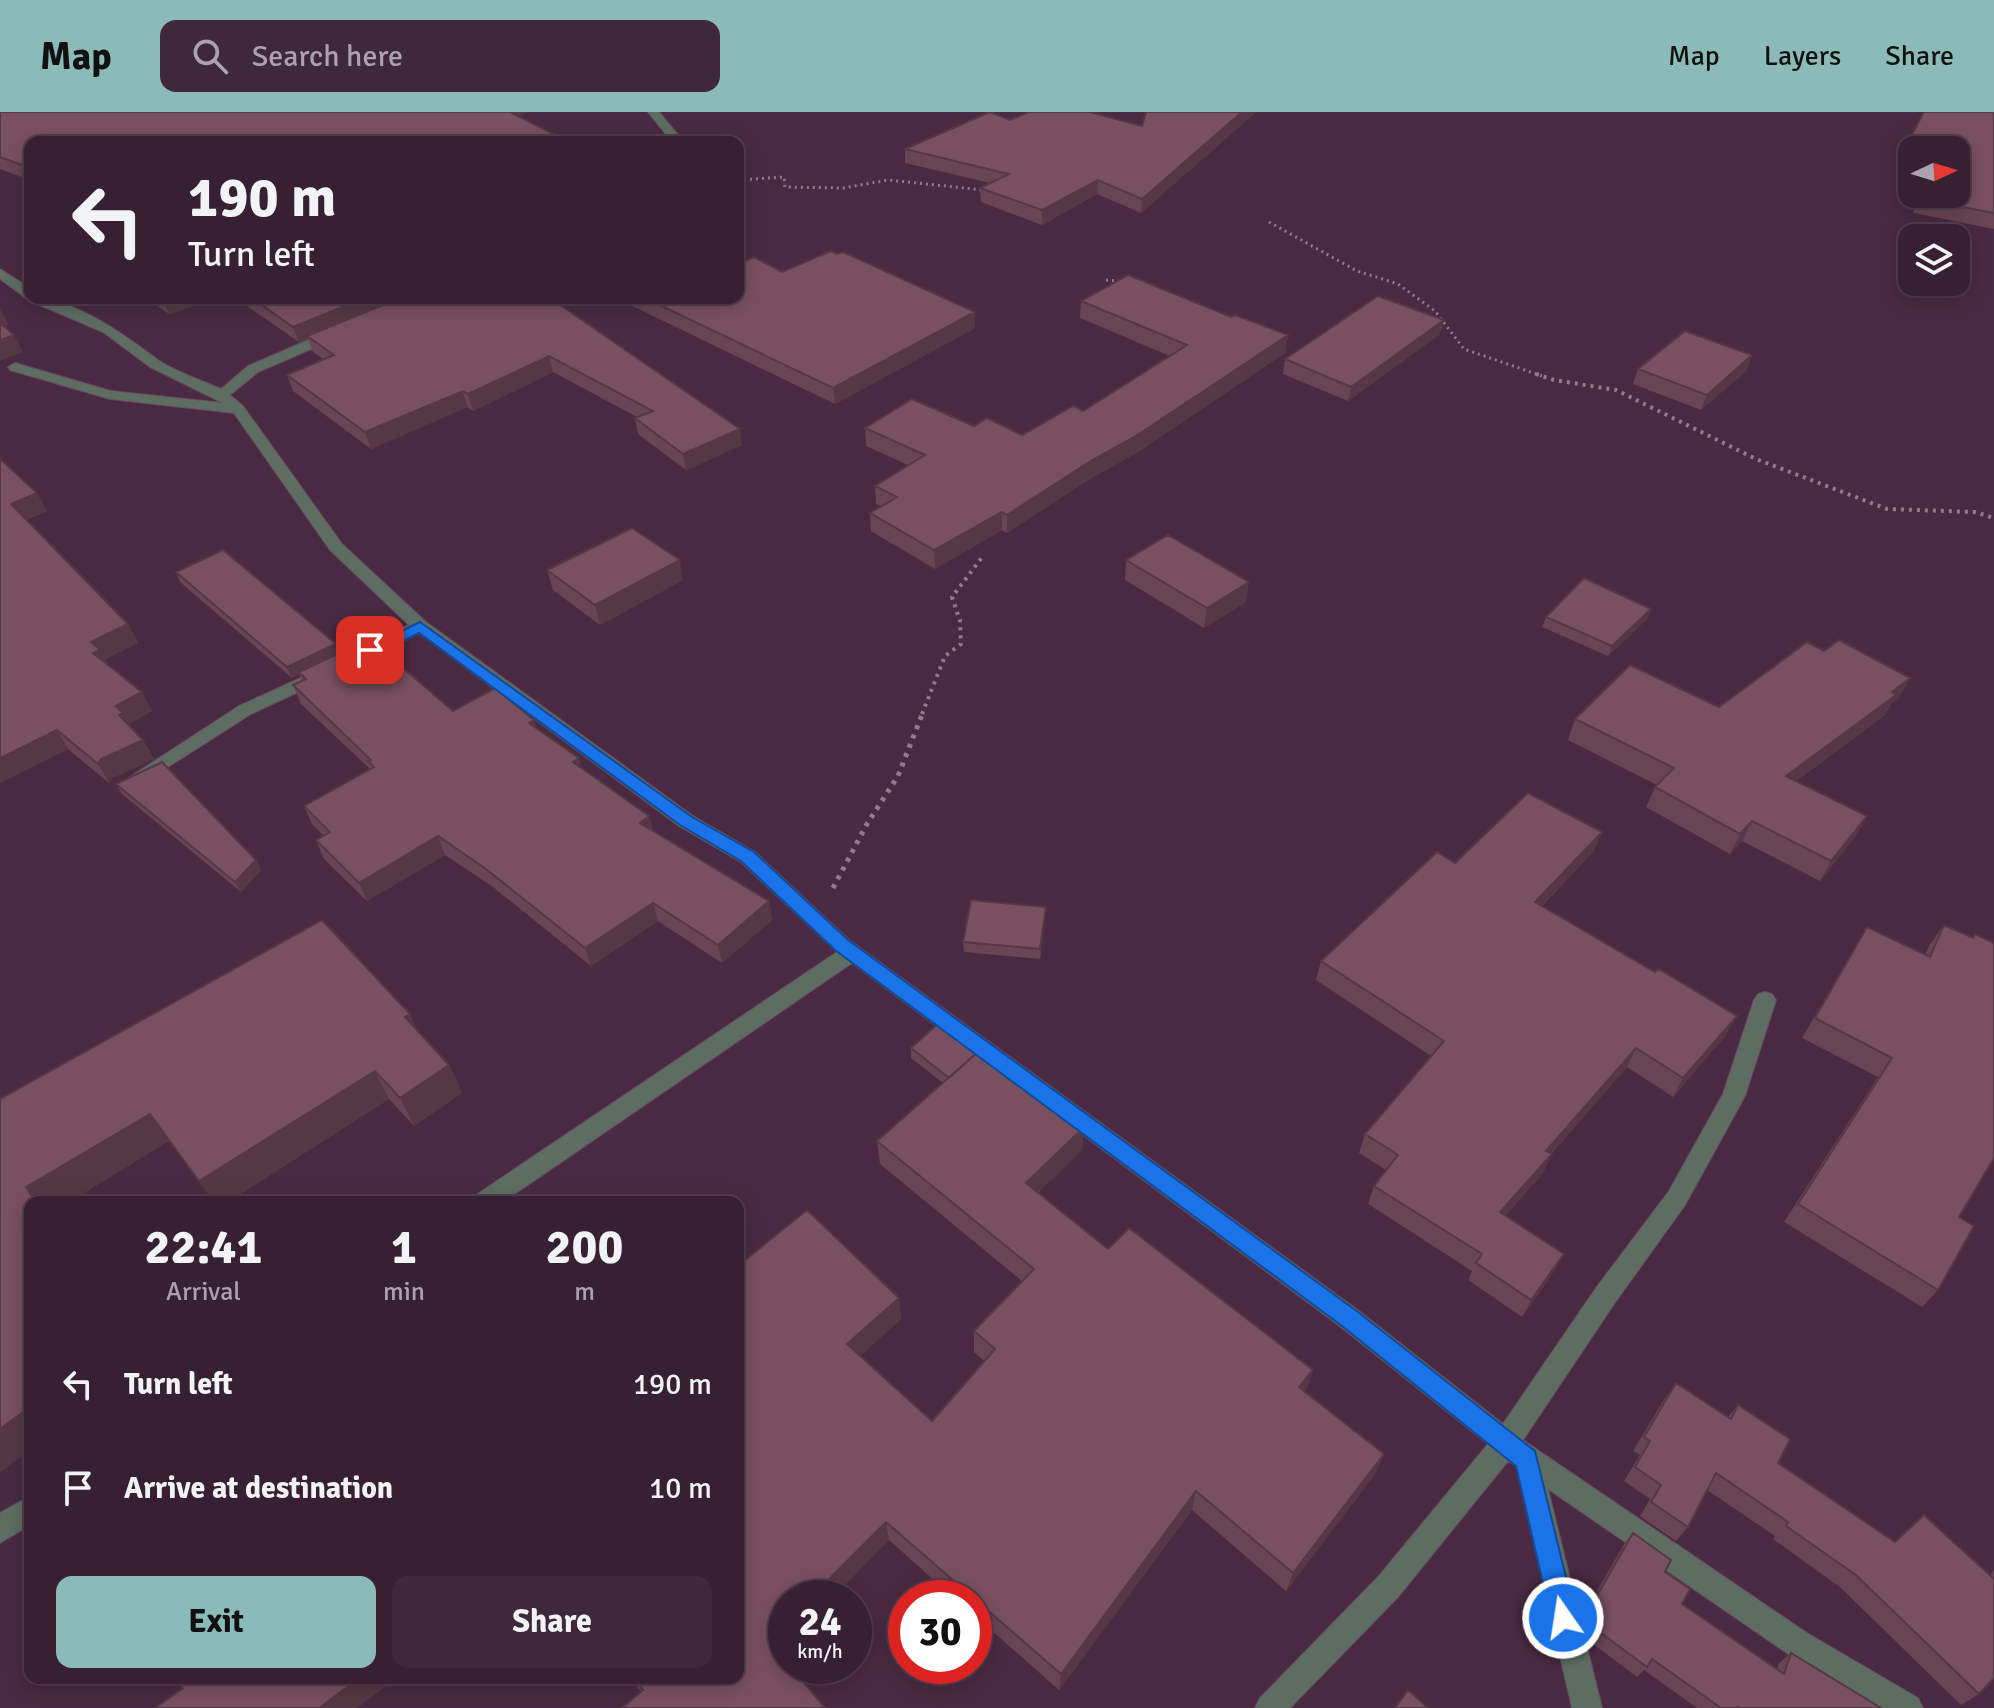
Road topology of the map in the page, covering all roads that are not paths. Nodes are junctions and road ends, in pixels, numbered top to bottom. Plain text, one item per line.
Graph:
1 (653, 112) edge
2 (673, 136) edge
3 (0, 273) edge
4 (24, 290) edge
5 (49, 304) edge
6 (344, 330) edge
7 (15, 367) dead end
8 (230, 402) junction
9 (420, 626) junction
10 (120, 786) edge
11 (852, 953) junction
12 (1765, 1000) dead end
13 (493, 1196) edge
14 (1516, 1451) junction
15 (24, 1513) edge
16 (0, 1529) edge
17 (1270, 1708) edge
18 (1587, 1708) edge
19 (1908, 1708) edge

1 - 2 street
3 - 4 street
5 - 8 street
6 - 8 street
7 - 8 street
8 - 9 street
9 - 10 street
9 - 11 street
11 - 13 street
11 - 14 street
12 - 14 street
14 - 17 street
14 - 18 street
14 - 19 street
15 - 16 street

